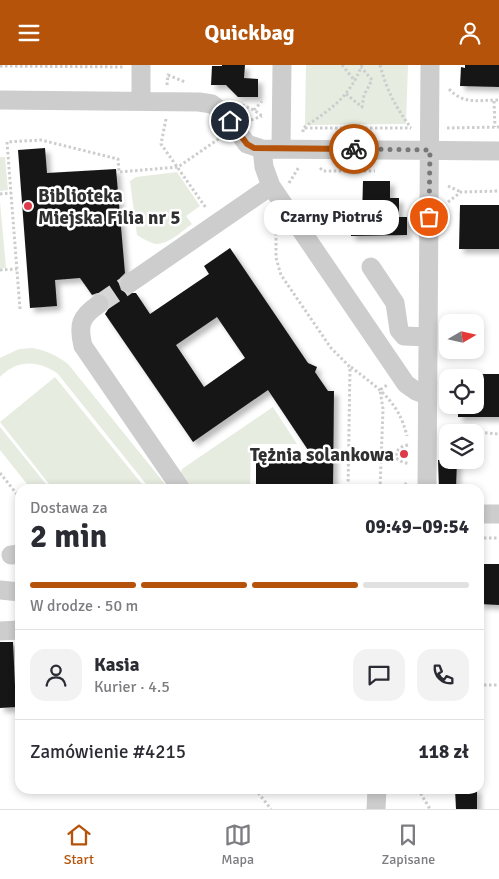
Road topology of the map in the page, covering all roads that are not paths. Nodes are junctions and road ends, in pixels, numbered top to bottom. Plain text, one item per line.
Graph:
1 (282, 65) edge
2 (430, 65) edge
3 (141, 66) edge
4 (0, 100) edge
5 (141, 101) junction
6 (282, 148) junction
7 (262, 149) junction
8 (430, 150) junction
9 (499, 151) edge
10 (276, 192) junction
11 (371, 267) dead end
12 (130, 283) tunnel mouth
13 (99, 305) tunnel mouth
14 (428, 337) junction
15 (427, 395) junction
16 (178, 484) edge
17 (427, 484) edge
18 (484, 514) edge
19 (499, 514) edge
20 (0, 590) edge
21 (15, 592) edge
22 (15, 630) edge
23 (0, 631) edge
24 (376, 794) edge
25 (376, 809) edge

1 - 6 street
2 - 8 street
3 - 5 street
4 - 5 street
5 - 7 street
6 - 7 street
6 - 8 street
7 - 10 street
8 - 9 street
8 - 14 street
10 - 12 street
10 - 15 street
11 - 14 street
13 - 16 street
14 - 15 street
15 - 17 street
18 - 19 street
20 - 21 street
22 - 23 street
24 - 25 street

